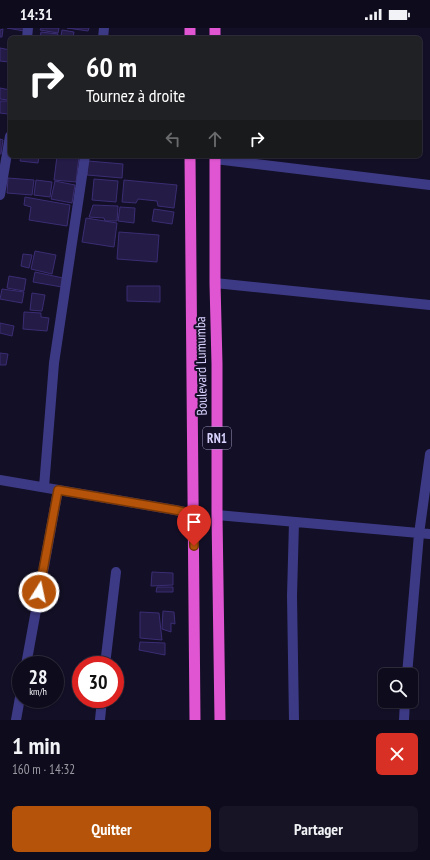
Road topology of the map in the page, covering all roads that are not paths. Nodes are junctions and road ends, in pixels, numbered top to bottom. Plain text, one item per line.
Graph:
1 (8, 148) edge
2 (85, 158) edge
3 (190, 158) edge
4 (214, 158) edge
5 (430, 185) edge
6 (0, 195) edge
7 (215, 282) junction
8 (430, 305) edge
9 (430, 454) edge
10 (0, 480) edge
11 (44, 487) junction
12 (58, 490) junction
13 (194, 514) junction
14 (217, 515) junction
15 (294, 522) junction
16 (419, 534) junction
17 (430, 534) edge
18 (116, 572) dead end
19 (28, 656) edge
20 (106, 656) edge
21 (408, 668) edge
22 (18, 708) edge
23 (101, 708) edge
24 (405, 708) edge
25 (16, 720) edge
26 (100, 720) edge
27 (195, 720) edge
28 (220, 720) edge
29 (294, 720) edge
30 (404, 720) edge

1 - 6 street
2 - 11 street
3 - 13 highway, Boulevard Lumumba / RN1
4 - 5 street
4 - 7 highway, Boulevard Lumumba / RN1
7 - 8 street
7 - 14 highway, Boulevard Lumumba / RN1
9 - 16 street
10 - 11 street
11 - 12 street
12 - 13 street
12 - 19 street
13 - 27 highway, Boulevard Lumumba / RN1
14 - 15 street
14 - 28 highway, Boulevard Lumumba / RN1
15 - 16 street
15 - 29 street
16 - 17 street
16 - 21 street
18 - 20 street
22 - 25 street
23 - 26 street
24 - 30 street

